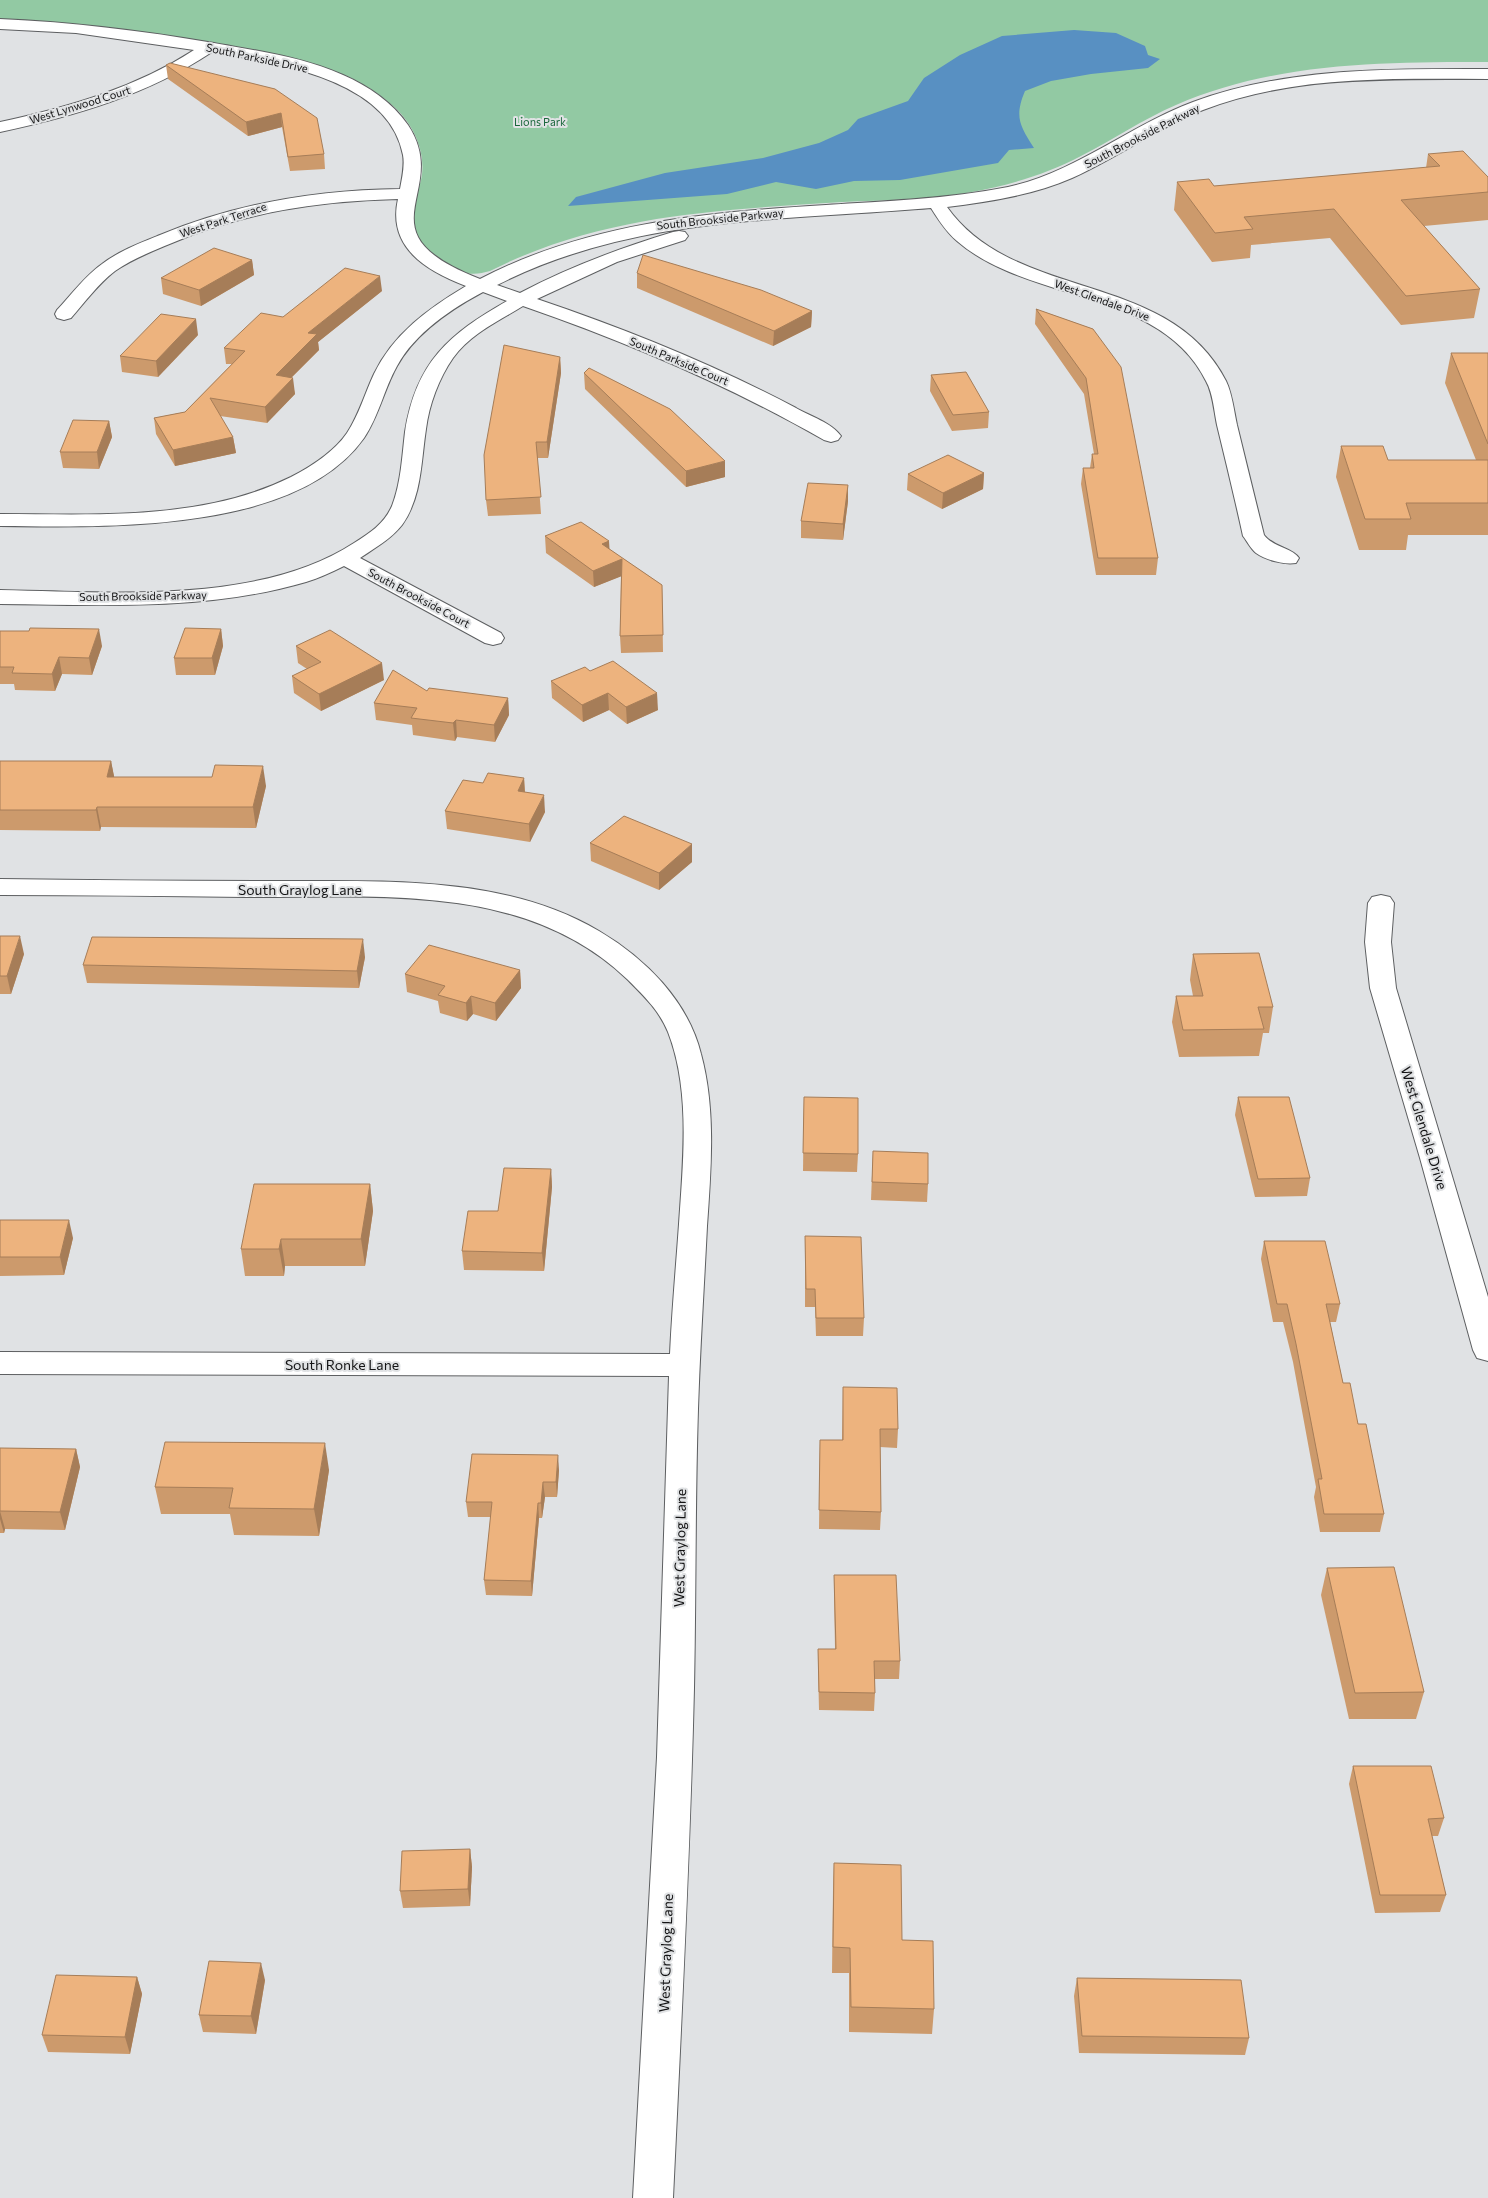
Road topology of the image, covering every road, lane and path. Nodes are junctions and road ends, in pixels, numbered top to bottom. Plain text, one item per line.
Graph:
1 (0, 24) edge
2 (209, 47) junction
3 (1488, 74) edge
4 (0, 127) edge
5 (407, 194) junction
6 (936, 203) junction
7 (829, 210) junction
8 (482, 286) junction
9 (521, 299) junction
10 (64, 314) dead end
11 (831, 436) dead end
12 (0, 520) edge
13 (344, 558) junction
14 (1288, 558) dead end
15 (0, 597) edge
16 (493, 638) dead end
17 (0, 887) edge
18 (1381, 903) dead end
19 (591, 938) joint
20 (1488, 1350) edge
21 (0, 1363) edge
22 (684, 1366) junction
23 (653, 2198) edge

1 - 2 street, South Parkside Drive
2 - 4 street, West Lynwood Court
2 - 5 street, South Parkside Drive
3 - 6 street, South Brookside Parkway
5 - 8 street, South Parkside Drive
5 - 10 street, West Park Terrace
6 - 7 street, South Brookside Parkway
6 - 14 street, West Glendale Drive
7 - 8 street, South Brookside Parkway
7 - 9 street, South Brookside Parkway
8 - 9 street, South Parkside Drive
8 - 12 street, South Brookside Parkway
9 - 11 street, South Parkside Court
9 - 13 street, South Brookside Parkway
13 - 15 street, South Brookside Parkway
13 - 16 street, South Brookside Court
17 - 19 street, South Graylog Lane
18 - 20 street, West Glendale Drive
19 - 22 street, West Graylog Lane
21 - 22 street, South Ronke Lane
22 - 23 street, West Graylog Lane

